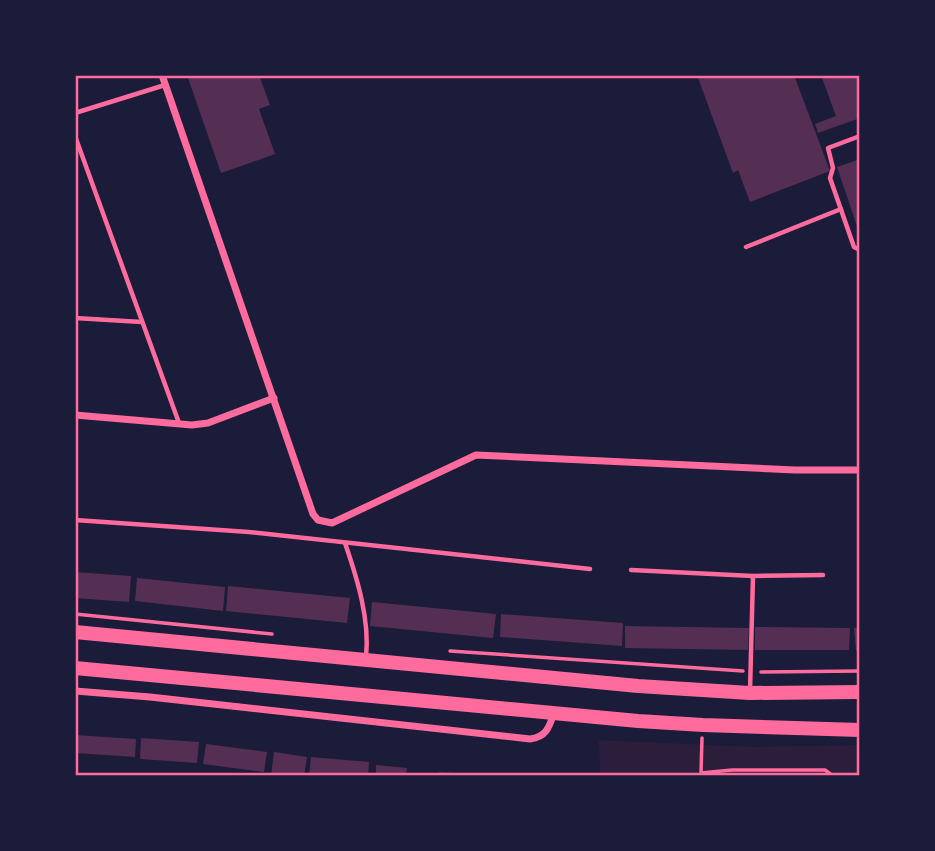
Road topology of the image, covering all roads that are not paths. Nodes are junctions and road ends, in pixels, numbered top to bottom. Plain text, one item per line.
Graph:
1 (162, 75) edge
2 (165, 85) junction
3 (75, 113) edge
4 (75, 136) edge
5 (860, 136) edge
6 (841, 209) junction
7 (746, 247) dead end
8 (860, 250) edge
9 (75, 318) edge
10 (142, 322) junction
11 (274, 398) junction
12 (75, 415) edge
13 (179, 423) junction
14 (860, 470) edge
15 (75, 520) edge
16 (345, 542) junction
17 (590, 569) dead end
18 (631, 570) dead end
19 (822, 575) dead end
20 (753, 576) junction
21 (75, 632) edge
22 (366, 661) junction
23 (75, 668) edge
24 (75, 691) edge
25 (750, 692) junction
26 (860, 692) edge
27 (554, 713) junction
28 (860, 730) edge

1 - 2 street
2 - 3 lane
2 - 11 street
4 - 10 lane
5 - 6 lane
6 - 7 lane
6 - 8 lane
9 - 10 lane
10 - 13 lane
11 - 13 street
11 - 14 street
12 - 13 street
15 - 16 lane
16 - 17 lane
16 - 22 lane
18 - 20 lane
19 - 20 lane
20 - 25 lane
21 - 22 highway
22 - 25 highway
23 - 27 highway
24 - 27 street
25 - 26 highway
27 - 28 highway

